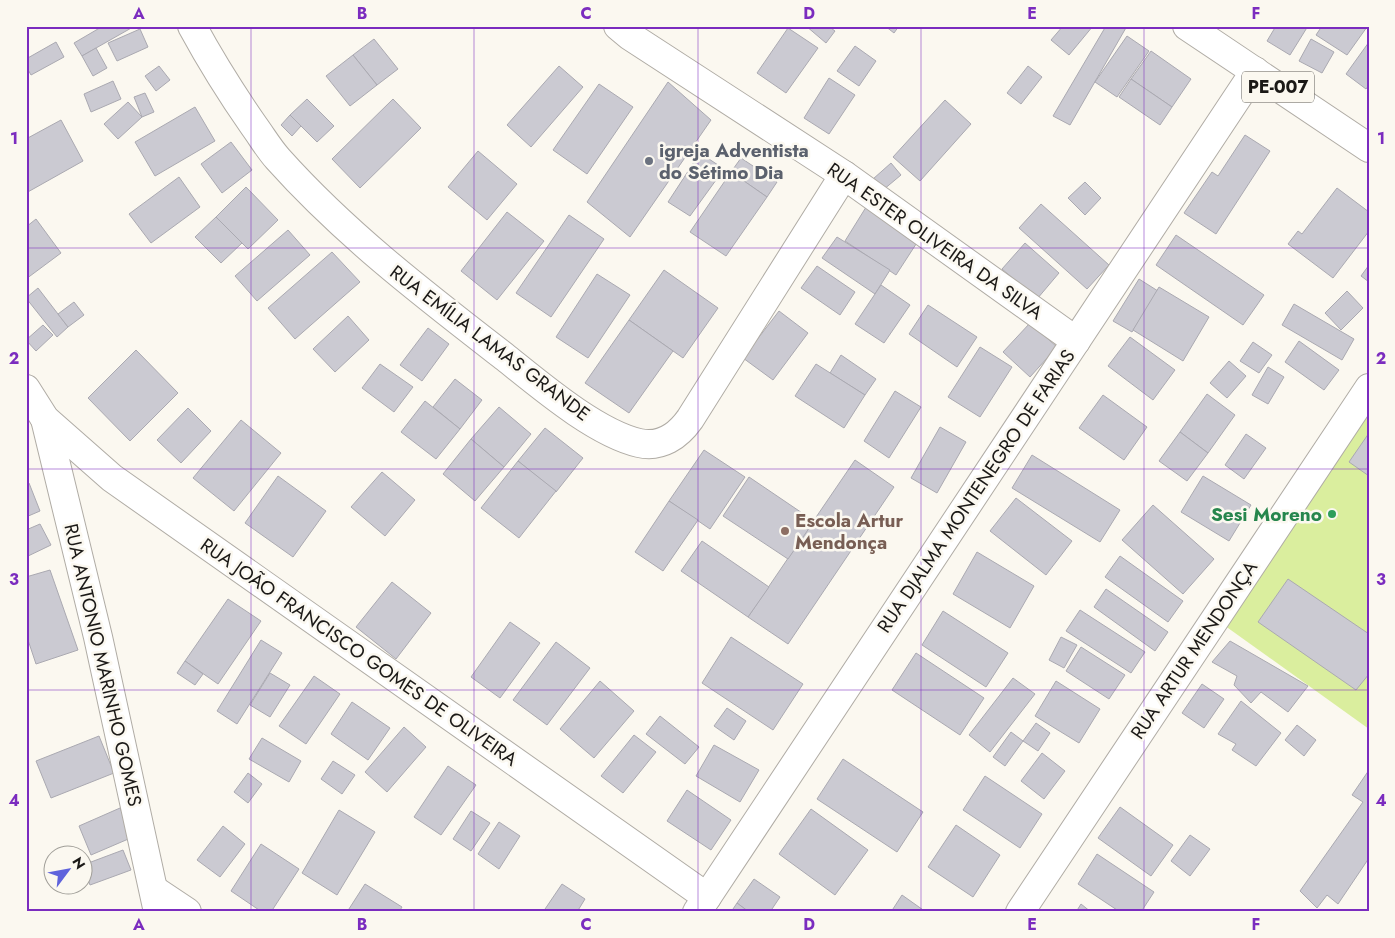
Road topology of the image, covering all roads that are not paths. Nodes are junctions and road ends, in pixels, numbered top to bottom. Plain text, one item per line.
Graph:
1 (192, 26) edge
2 (618, 26) edge
3 (1187, 26) edge
4 (1255, 71) junction
5 (1369, 148) edge
6 (844, 175) junction
7 (1076, 341) junction
8 (1369, 388) edge
9 (26, 389) edge
10 (45, 419) junction
11 (156, 901) edge
12 (702, 904) edge
13 (187, 912) edge
14 (1020, 912) edge

1 - 6 street, RUA EMÍLIA LAMAS GRANDE
2 - 6 street, RUA ESTER OLIVEIRA DA SILVA
3 - 4 street, PE-007
4 - 5 street, PE-007
4 - 7 street, RUA DJALMA MONTENEGRO DE FARIAS
6 - 7 street, RUA ESTER OLIVEIRA DA SILVA
7 - 12 street, RUA DJALMA MONTENEGRO DE FARIAS
8 - 14 street, RUA ARTUR MENDONÇA
9 - 10 street, RUA JOÃO FRANCISCO GOMES DE OLIVEIRA
10 - 11 street, RUA ANTONIO MARINHO GOMES
10 - 12 street, RUA JOÃO FRANCISCO GOMES DE OLIVEIRA
11 - 13 street

